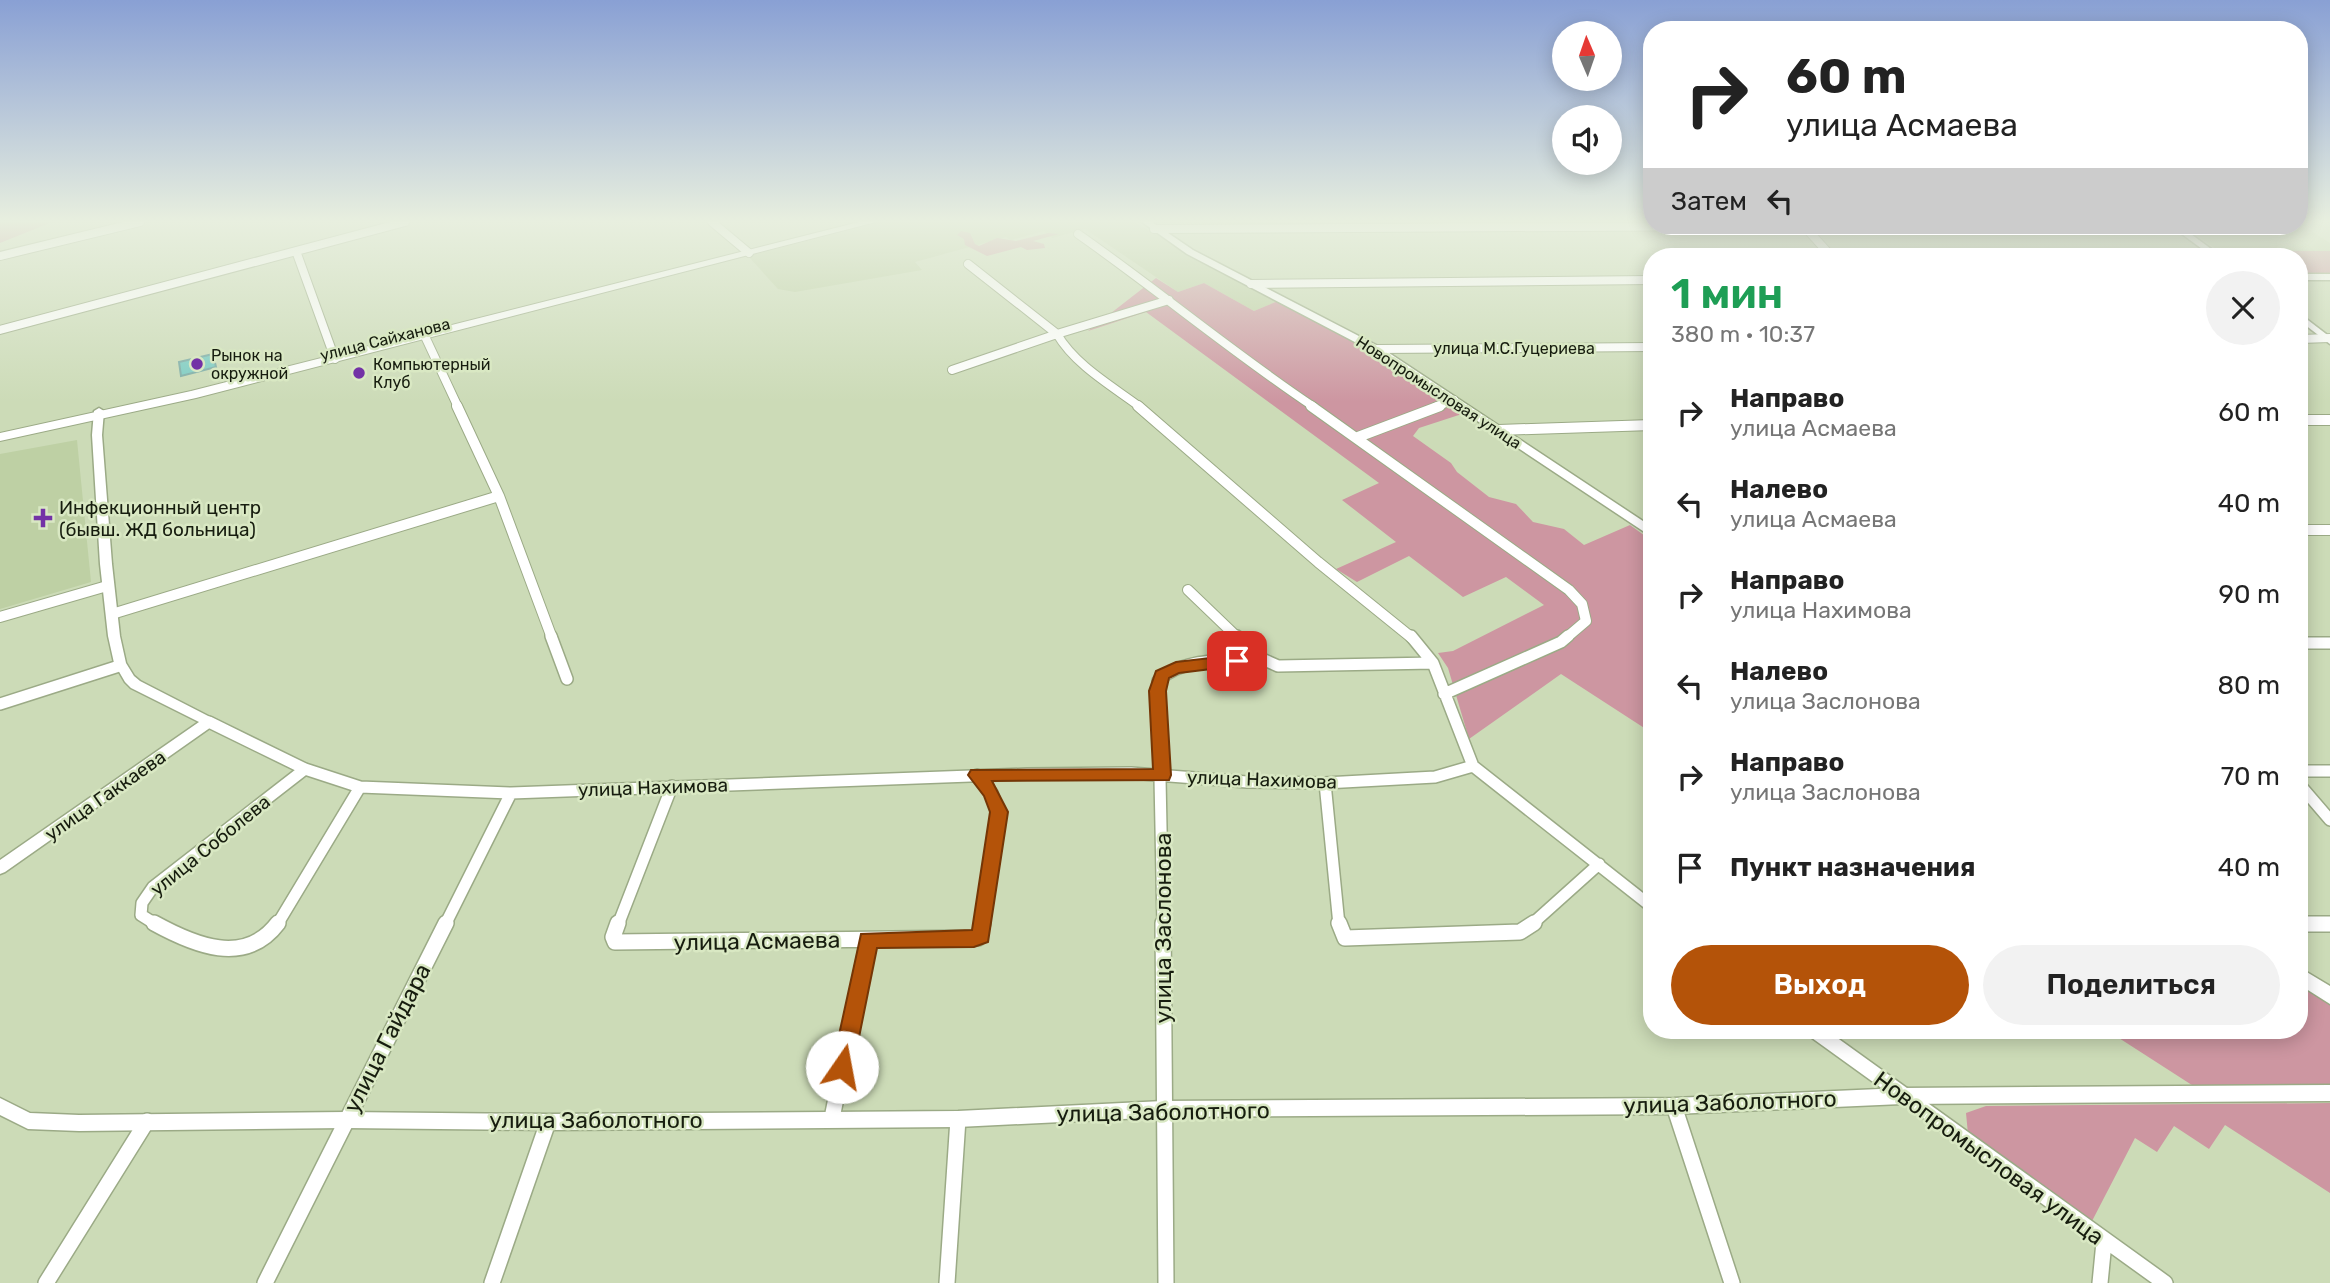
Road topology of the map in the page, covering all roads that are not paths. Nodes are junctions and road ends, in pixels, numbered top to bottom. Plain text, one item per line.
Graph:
1 (180, 282) edge
2 (307, 282) edge
3 (625, 282) edge
4 (991, 282) edge
5 (1144, 282) edge
6 (1247, 282) edge
7 (1464, 282) edge
8 (1251, 284) junction
9 (1169, 300) junction
10 (2308, 323) edge
11 (0, 330) edge
12 (424, 333) junction
13 (1057, 334) junction
14 (2308, 339) edge
15 (2329, 339) edge
16 (1643, 347) edge
17 (1376, 349) junction
18 (333, 356) junction
19 (952, 370) dead end
20 (1454, 400) junction
21 (98, 414) junction
22 (2308, 420) edge
23 (2330, 420) edge
24 (1643, 425) edge
25 (0, 430) edge
26 (1499, 430) junction
27 (0, 437) edge
28 (1358, 437) junction
29 (499, 496) junction
30 (1643, 527) edge
31 (2308, 530) edge
32 (2330, 530) edge
33 (107, 586) junction
34 (1188, 590) dead end
35 (112, 614) junction
36 (0, 617) edge
37 (2308, 643) edge
38 (2330, 643) edge
39 (1260, 658) junction
40 (1433, 663) junction
41 (119, 666) junction
42 (567, 679) dead end
43 (1444, 694) junction
44 (0, 704) edge
45 (209, 722) junction
46 (1473, 766) junction
47 (304, 769) junction
48 (2308, 771) edge
49 (2330, 771) edge
50 (977, 775) junction
51 (1163, 775) junction
52 (1325, 783) junction
53 (672, 786) junction
54 (360, 787) junction
55 (511, 793) junction
56 (2308, 794) edge
57 (2330, 820) edge
58 (1599, 864) junction
59 (0, 868) edge
60 (1643, 900) edge
61 (2330, 923) edge
62 (2308, 924) edge
63 (868, 940) junction
64 (2308, 981) edge
65 (2330, 996) edge
66 (1826, 1039) edge
67 (2330, 1093) edge
68 (1902, 1096) junction
69 (0, 1106) edge
70 (1674, 1106) junction
71 (1163, 1110) junction
72 (832, 1118) junction
73 (958, 1119) junction
74 (345, 1120) junction
75 (146, 1121) junction
76 (548, 1122) junction
77 (2104, 1242) junction
78 (46, 1283) edge
79 (265, 1283) edge
80 (492, 1283) edge
81 (947, 1283) edge
82 (1166, 1283) edge
83 (1732, 1283) edge
84 (2100, 1283) edge
85 (2165, 1283) edge

1 - 11 street
2 - 18 street
3 - 12 main road
4 - 13 street
5 - 9 street
6 - 8 main road, Новопромысловая улица
7 - 8 street
8 - 17 main road, Новопромысловая улица
9 - 13 street
9 - 28 street
10 - 15 street
12 - 18 main road
12 - 29 street
13 - 19 street
13 - 40 street
14 - 15 street
16 - 17 street, улица М.С.Гуцериева
17 - 20 main road, Новопромысловая улица
18 - 21 main road
20 - 26 main road, Новопромысловая улица
20 - 28 street
21 - 25 main road
21 - 27 main road
21 - 33 street
22 - 23 street
24 - 26 street
26 - 30 main road, Новопромысловая улица
28 - 43 street
29 - 35 street
29 - 42 street
31 - 32 street
33 - 35 street
33 - 36 street
34 - 39 street
35 - 41 street
37 - 38 street
39 - 40 street
39 - 51 street, улица Заслонова
40 - 43 street
41 - 44 street
41 - 45 street, улица Нахимова
43 - 46 street
45 - 47 street, улица Нахимова
45 - 59 street, улица Гаккаева
46 - 52 street, улица Нахимова
46 - 58 street
47 - 54 street, улица Нахимова
47 - 54 street, улица Соболева
48 - 49 street
50 - 51 street, улица Нахимова
50 - 53 street, улица Нахимова
50 - 63 street, улица Асмаева
51 - 52 street, улица Нахимова
51 - 71 street, улица Заслонова
52 - 58 street
53 - 55 street, улица Нахимова
53 - 63 street, улица Асмаева
54 - 55 street, улица Нахимова
55 - 74 street, улица Гайдара
56 - 57 street
58 - 60 street
61 - 62 street
63 - 72 street
64 - 65 main road
66 - 68 street, Новопромысловая улица
67 - 68 street, улица Заболотного
68 - 70 street, улица Заболотного
68 - 77 street, Новопромысловая улица
69 - 75 street, улица Заболотного
70 - 71 street, улица Заболотного
70 - 83 street
71 - 73 street, улица Заболотного
71 - 82 street, улица Заслонова
72 - 73 street, улица Заболотного
72 - 76 street, улица Заболотного
73 - 81 street
74 - 75 street, улица Заболотного
74 - 76 street, улица Заболотного
74 - 79 street, улица Гайдара
75 - 78 street
76 - 80 street
77 - 84 street
77 - 85 street, Новопромысловая улица

